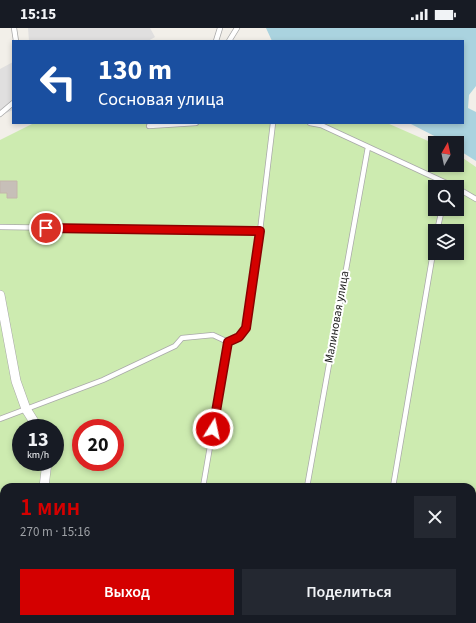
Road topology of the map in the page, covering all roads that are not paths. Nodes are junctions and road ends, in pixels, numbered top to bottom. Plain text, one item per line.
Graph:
1 (14, 28) edge
2 (220, 28) edge
3 (237, 28) edge
4 (16, 40) edge
5 (216, 40) edge
6 (230, 40) edge
7 (12, 104) edge
8 (0, 114) edge
9 (180, 124) edge
10 (273, 124) edge
11 (316, 124) edge
12 (149, 126) dead end
13 (368, 147) junction
14 (437, 180) edge
15 (464, 192) edge
16 (476, 198) edge
17 (0, 227) edge
18 (260, 231) junction
19 (432, 260) edge
20 (0, 295) edge
21 (228, 342) junction
22 (26, 409) junction
23 (0, 419) edge
24 (32, 419) edge
25 (46, 471) edge
26 (44, 483) edge
27 (204, 483) edge
28 (307, 483) edge
29 (394, 483) edge

1 - 4 lane
2 - 5 lane
3 - 6 lane
7 - 8 lane
9 - 12 lane
10 - 18 lane
11 - 13 lane
13 - 14 lane
13 - 28 lane, Малиновая улица
15 - 16 lane
17 - 18 lane
18 - 21 lane
19 - 29 lane
20 - 22 street
21 - 22 lane
21 - 27 lane
22 - 23 lane
22 - 24 street
25 - 26 street

